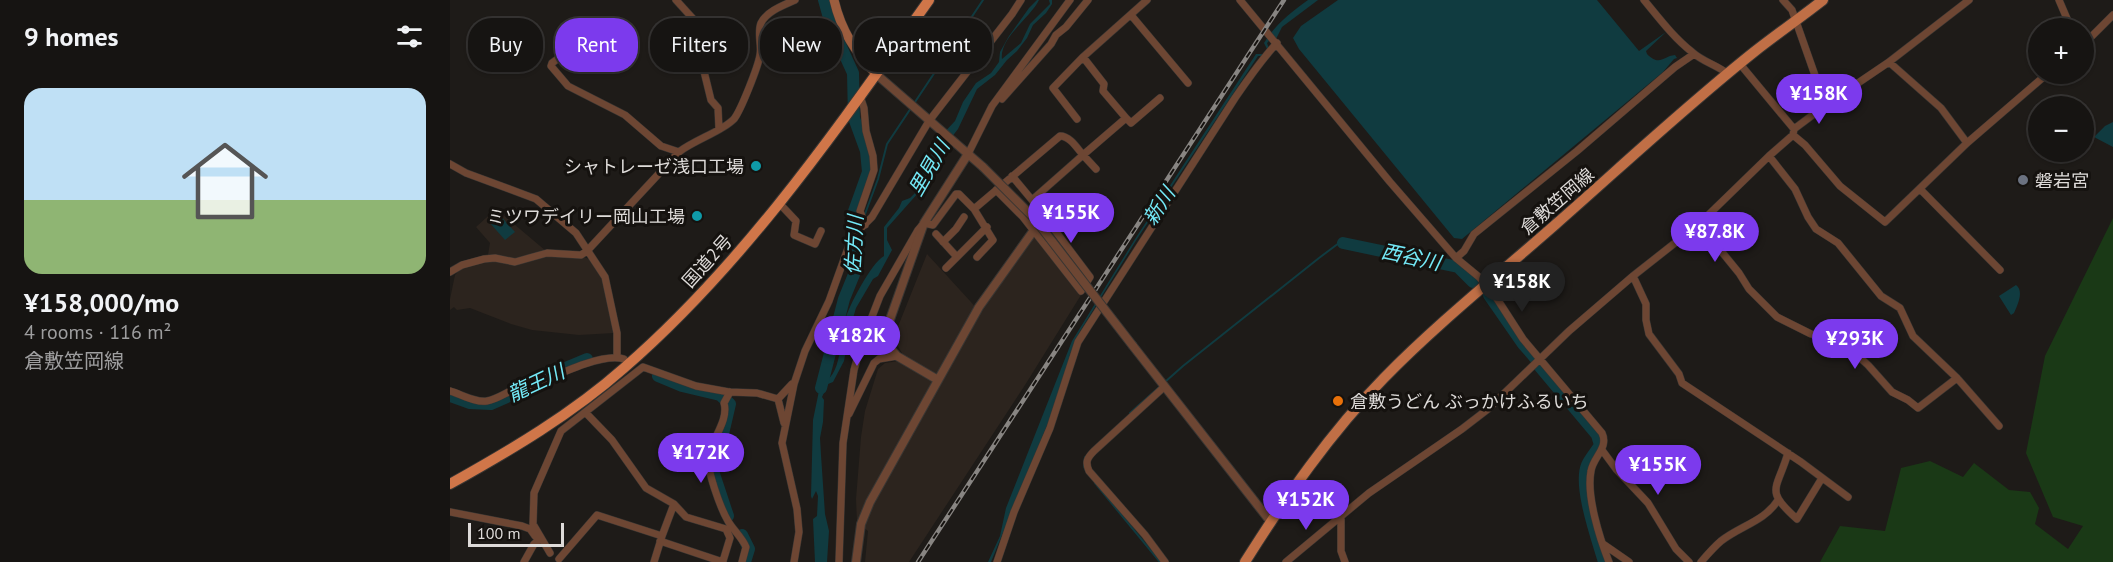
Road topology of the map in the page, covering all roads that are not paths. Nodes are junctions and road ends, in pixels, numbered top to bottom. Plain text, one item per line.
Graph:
1 (676, 0) edge
2 (795, 0) edge
3 (834, 0) edge
4 (929, 0) edge
5 (1021, 0) edge
6 (1070, 0) edge
7 (1088, 0) edge
8 (1147, 0) edge
9 (1240, 0) edge
10 (1644, 0) edge
11 (1783, 0) edge
12 (1823, 0) edge
13 (1968, 0) edge
14 (2059, 0) edge
15 (1131, 15) junction
16 (2113, 15) edge
17 (2067, 18) edge
18 (1796, 21) junction
19 (2094, 34) edge
20 (1277, 43) junction
21 (1694, 54) junction
22 (1083, 57) junction
23 (1888, 62) junction
24 (1740, 64) junction
25 (555, 72) edge
26 (876, 74) junction
27 (1728, 74) junction
28 (1188, 83) dead end
29 (2036, 84) edge
30 (859, 97) junction
31 (1160, 98) dead end
32 (1830, 102) junction
33 (992, 105) junction
34 (1126, 118) junction
35 (1077, 119) dead end
36 (932, 124) junction
37 (719, 129) junction
38 (1794, 132) junction
39 (1967, 143) junction
40 (966, 152) junction
41 (679, 153) junction
42 (1083, 155) junction
43 (1769, 156) junction
44 (450, 164) edge
45 (1096, 169) dead end
46 (1012, 176) junction
47 (996, 190) junction
48 (1921, 190) junction
49 (1032, 200) junction
50 (779, 203) junction
51 (974, 209) junction
52 (1044, 216) junction
53 (964, 217) dead end
54 (924, 223) junction
55 (1700, 224) junction
56 (862, 227) junction
57 (987, 227) junction
58 (1034, 230) junction
59 (821, 231) dead end
60 (936, 234) dead end
61 (943, 242) junction
62 (587, 251) junction
63 (957, 257) junction
64 (977, 257) dead end
65 (1456, 258) junction
66 (946, 268) dead end
67 (2000, 270) dead end
68 (450, 272) edge
69 (1633, 276) junction
70 (1485, 284) junction
71 (897, 356) junction
72 (1540, 359) junction
73 (1958, 378) junction
74 (795, 379) junction
75 (938, 380) junction
76 (1162, 385) junction
77 (450, 391) edge
78 (728, 397) junction
79 (778, 399) junction
80 (586, 413) junction
81 (848, 416) junction
82 (784, 426) junction
83 (1999, 426) dead end
84 (1602, 450) junction
85 (1788, 453) junction
86 (1822, 478) junction
87 (450, 484) edge
88 (1848, 497) dead end
89 (1778, 500) junction
90 (675, 504) junction
91 (450, 512) edge
92 (1341, 516) junction
93 (1270, 521) junction
94 (661, 539) junction
95 (539, 540) junction
96 (1603, 544) junction
97 (550, 553) junction
98 (563, 560) edge
99 (723, 561) edge
100 (524, 562) edge
101 (654, 562) edge
102 (742, 562) edge
103 (794, 562) edge
104 (839, 562) edge
105 (856, 562) edge
106 (997, 562) edge
107 (1165, 562) edge
108 (1245, 562) edge
109 (1286, 562) edge
110 (1345, 562) edge
111 (1609, 562) edge
112 (1629, 562) edge
113 (1689, 562) edge
114 (1701, 562) edge

1 - 37 street
2 - 37 street
3 - 26 main road
4 - 26 highway, 国道2号
5 - 36 street
6 - 33 street
7 - 33 street
8 - 15 street
9 - 20 street
10 - 21 street
11 - 18 street
12 - 18 main road, 倉敷笠岡線
13 - 23 street
14 - 17 street
15 - 22 street
15 - 28 street
16 - 19 street
18 - 24 main road, 倉敷笠岡線
18 - 32 street
20 - 65 street
20 - 106 street
21 - 27 street
21 - 65 street
22 - 34 street
22 - 35 street
23 - 32 street
23 - 39 street
24 - 27 main road, 倉敷笠岡線
24 - 38 street
25 - 41 street
26 - 30 highway, 国道2号
26 - 36 street
27 - 70 main road, 倉敷笠岡線
29 - 39 street
30 - 50 highway, 国道2号
30 - 56 street
31 - 34 street
32 - 38 street
33 - 40 street
34 - 42 street
36 - 40 street
36 - 56 street
37 - 41 street
38 - 43 street
38 - 48 street
39 - 48 street
40 - 54 street
40 - 76 street, bridge
41 - 62 street
42 - 45 street
42 - 46 street
42 - 49 street
43 - 55 street
43 - 73 street
44 - 62 street
46 - 47 street
46 - 49 street
47 - 51 street
47 - 58 street
48 - 67 street
49 - 52 street
50 - 59 street
50 - 87 highway, 国道2号
51 - 54 street
51 - 57 street
52 - 58 street
52 - 58 street
53 - 61 street
54 - 71 street
54 - 81 street
55 - 69 street
55 - 73 street
56 - 74 street
57 - 63 street
57 - 64 street
58 - 75 street
60 - 61 street
61 - 63 street
62 - 68 street
62 - 77 street
63 - 66 street
65 - 70 street
69 - 72 street
69 - 85 street
70 - 72 street
70 - 93 main road, 倉敷笠岡線
71 - 75 street
71 - 81 street
72 - 84 street
72 - 92 street
73 - 83 street
74 - 79 street
74 - 82 street
75 - 105 street
76 - 93 street
76 - 107 street
78 - 79 street
78 - 80 street
78 - 102 street
79 - 82 street
80 - 90 street
80 - 97 street
81 - 104 street
82 - 103 street
84 - 96 street
84 - 113 street
85 - 86 street
85 - 89 street
86 - 88 street
86 - 89 street
89 - 114 street
90 - 94 street
90 - 99 street
91 - 95 street
92 - 109 street
92 - 110 street
93 - 108 main road, 倉敷笠岡線
94 - 98 street
94 - 99 street
94 - 101 street
95 - 97 street
95 - 100 street
96 - 111 street
96 - 112 street
97 - 98 street

